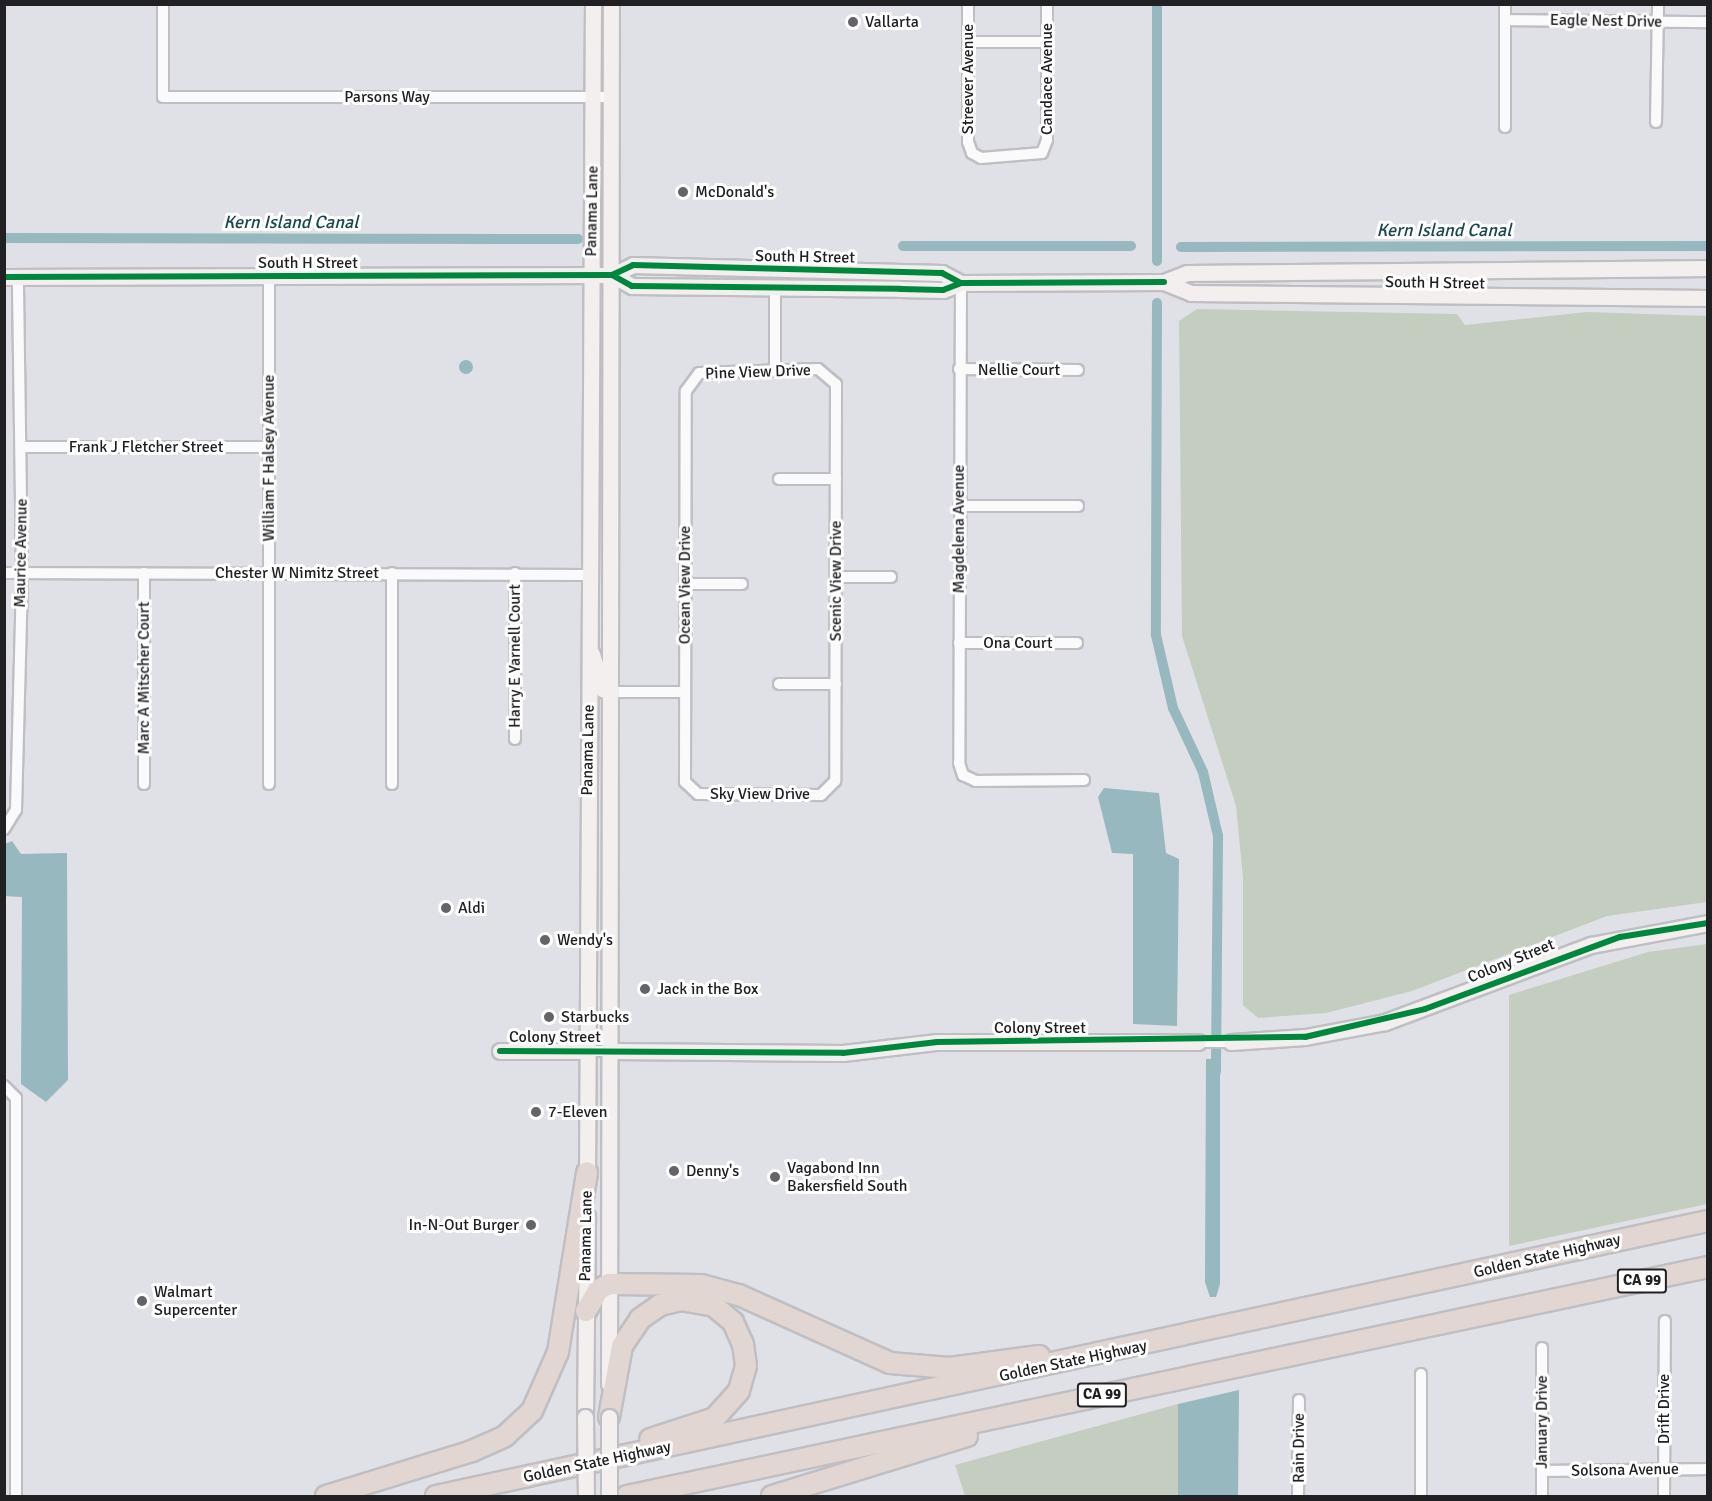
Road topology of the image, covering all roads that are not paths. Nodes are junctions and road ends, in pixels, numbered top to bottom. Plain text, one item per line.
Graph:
1 (163, 4) edge
2 (593, 4) edge
3 (611, 4) edge
4 (968, 4) edge
5 (1047, 4) edge
6 (1505, 4) edge
7 (1658, 4) edge
8 (1505, 20) junction
9 (1658, 22) junction
10 (1707, 22) edge
11 (968, 42) junction
12 (1047, 42) junction
13 (593, 97) junction
14 (612, 97) junction
15 (1656, 122) dead end
16 (1504, 127) dead end
17 (972, 153) joint
18 (1707, 268) edge
19 (773, 270) junction
20 (1488, 270) junction
21 (873, 271) junction
22 (591, 275) junction
23 (612, 275) junction
24 (269, 277) junction
25 (11, 278) edge
26 (1164, 282) junction
27 (961, 283) junction
28 (710, 287) junction
29 (775, 288) junction
30 (1489, 298) junction
31 (1707, 298) edge
32 (960, 369) junction
33 (1078, 370) dead end
34 (775, 371) junction
35 (827, 374) joint
36 (690, 380) joint
37 (22, 447) junction
38 (269, 447) junction
39 (779, 479) dead end
40 (836, 479) junction
41 (959, 506) junction
42 (1078, 507) dead end
43 (4, 573) edge
44 (22, 573) junction
45 (144, 573) junction
46 (269, 573) junction
47 (392, 573) junction
48 (515, 573) junction
49 (589, 575) junction
50 (836, 577) junction
51 (891, 577) dead end
52 (685, 584) junction
53 (742, 584) dead end
54 (612, 618) junction
55 (959, 643) junction
56 (1077, 643) dead end
57 (590, 652) junction
58 (779, 684) dead end
59 (836, 684) junction
60 (612, 692) junction
61 (685, 692) junction
62 (10, 702) edge
63 (515, 740) dead end
64 (1084, 780) dead end
65 (144, 784) dead end
66 (268, 784) dead end
67 (392, 784) dead end
68 (690, 790) joint
69 (831, 790) joint
70 (7, 828) edge
71 (588, 868) junction
72 (1707, 923) edge
73 (611, 957) junction
74 (1198, 1042) joint
75 (1231, 1042) joint
76 (500, 1051) dead end
77 (587, 1051) junction
78 (610, 1051) junction
79 (7, 1087) edge
80 (587, 1172) junction
81 (1707, 1221) edge
82 (1707, 1267) edge
83 (609, 1284) junction
84 (586, 1311) junction
85 (1665, 1321) dead end
86 (1188, 1337) junction
87 (1542, 1348) dead end
88 (1421, 1374) dead end
89 (1193, 1375) junction
90 (1299, 1400) dead end
91 (609, 1416) junction
92 (4, 1429) edge
93 (16, 1429) junction
94 (1707, 1469) edge
95 (1664, 1470) junction
96 (1543, 1471) junction
97 (717, 1477) junction
98 (473, 1489) junction
99 (16, 1497) edge
100 (326, 1497) edge
101 (436, 1497) edge
102 (586, 1497) edge
103 (609, 1497) edge
104 (627, 1497) edge
105 (648, 1497) edge
106 (772, 1497) edge
107 (1298, 1497) edge
108 (1420, 1497) edge
109 (1542, 1497) edge
110 (1664, 1497) edge

1 - 13 street, Parsons Way
2 - 13 street, Panama Lane
3 - 14 street, Panama Lane
4 - 11 street, Streever Avenue
5 - 12 street, Candace Avenue
6 - 8 street
7 - 9 street
8 - 9 street, Eagle Nest Drive
8 - 16 street
9 - 10 street, Eagle Nest Drive
9 - 15 street
11 - 12 street
11 - 17 street, Streever Avenue
12 - 17 street, Candace Avenue
13 - 14 street, Parsons Way
13 - 22 street, Panama Lane
14 - 23 street, Panama Lane
18 - 20 street, South H Street
19 - 21 street, South H Street
19 - 23 street, South H Street
19 - 28 street
20 - 26 street, South H Street
20 - 30 street
21 - 27 street, South H Street
21 - 29 street
22 - 23 street, South H Street
22 - 24 street, South H Street
22 - 49 street, Panama Lane
23 - 28 street, South H Street
23 - 54 street, Panama Lane
24 - 25 street, South H Street
24 - 38 street, William F Halsey Avenue
25 - 37 street, Maurice Avenue
26 - 27 street, South H Street
26 - 30 street, South H Street
27 - 29 street, South H Street
27 - 32 street, Magdelena Avenue
28 - 29 street, South H Street
29 - 34 street
30 - 31 street, South H Street
32 - 33 street, Nellie Court
32 - 41 street, Magdelena Avenue
34 - 35 street, Pine View Drive
34 - 36 street, Pine View Drive
35 - 40 street, Scenic View Drive
36 - 52 street, Ocean View Drive
37 - 38 street, Frank J Fletcher Street
37 - 44 street, Maurice Avenue
38 - 46 street, William F Halsey Avenue
39 - 40 street
40 - 50 street, Scenic View Drive
41 - 42 street
41 - 55 street, Magdelena Avenue
43 - 44 street, Chester W Nimitz Street
44 - 45 street, Chester W Nimitz Street
44 - 62 street, Maurice Avenue
45 - 46 street, Chester W Nimitz Street
45 - 65 street, Marc A Mitscher Court
46 - 47 street, Chester W Nimitz Street
46 - 66 street, William F Halsey Avenue
47 - 48 street, Chester W Nimitz Street
47 - 67 street
48 - 49 street, Chester W Nimitz Street
48 - 63 street, Harry E Yarnell Court
49 - 54 street
49 - 57 street, Panama Lane
50 - 51 street
50 - 59 street, Scenic View Drive
52 - 53 street
52 - 61 street, Ocean View Drive
54 - 60 street, Panama Lane
55 - 56 street, Ona Court
55 - 64 street, Magdelena Avenue
57 - 60 street
57 - 71 street, Panama Lane
58 - 59 street
59 - 69 street, Scenic View Drive
60 - 61 street
60 - 73 street, Panama Lane
61 - 68 street, Ocean View Drive
62 - 70 street, Maurice Avenue
68 - 69 street, Sky View Drive
71 - 73 street
71 - 77 street, Panama Lane
72 - 75 street, Colony Street
73 - 78 street, Panama Lane
74 - 75 street, Colony Street
74 - 78 street, Colony Street
76 - 77 street, Colony Street
77 - 78 street, Colony Street
77 - 80 street, Panama Lane
78 - 83 street, Panama Lane
79 - 93 street
80 - 84 street, Panama Lane
80 - 100 highway
81 - 86 highway, Golden State Highway / CA 99
82 - 89 highway, CA 99
83 - 84 highway
83 - 86 highway
83 - 91 street, Panama Lane
84 - 102 street, Panama Lane, bridge
85 - 95 street, Drift Drive
86 - 98 highway, Golden State Highway / CA 99
87 - 96 street, January Drive
88 - 108 street
89 - 97 highway, CA 99
89 - 106 highway
90 - 107 street, Rain Drive
91 - 98 highway
91 - 103 street, Panama Lane, bridge
92 - 93 street
93 - 99 street
94 - 95 street, Solsona Avenue
95 - 96 street, Solsona Avenue
95 - 110 street, Drift Drive
96 - 109 street, January Drive
97 - 104 highway, CA 99
97 - 105 highway
98 - 101 highway, Golden State Highway / CA 99

